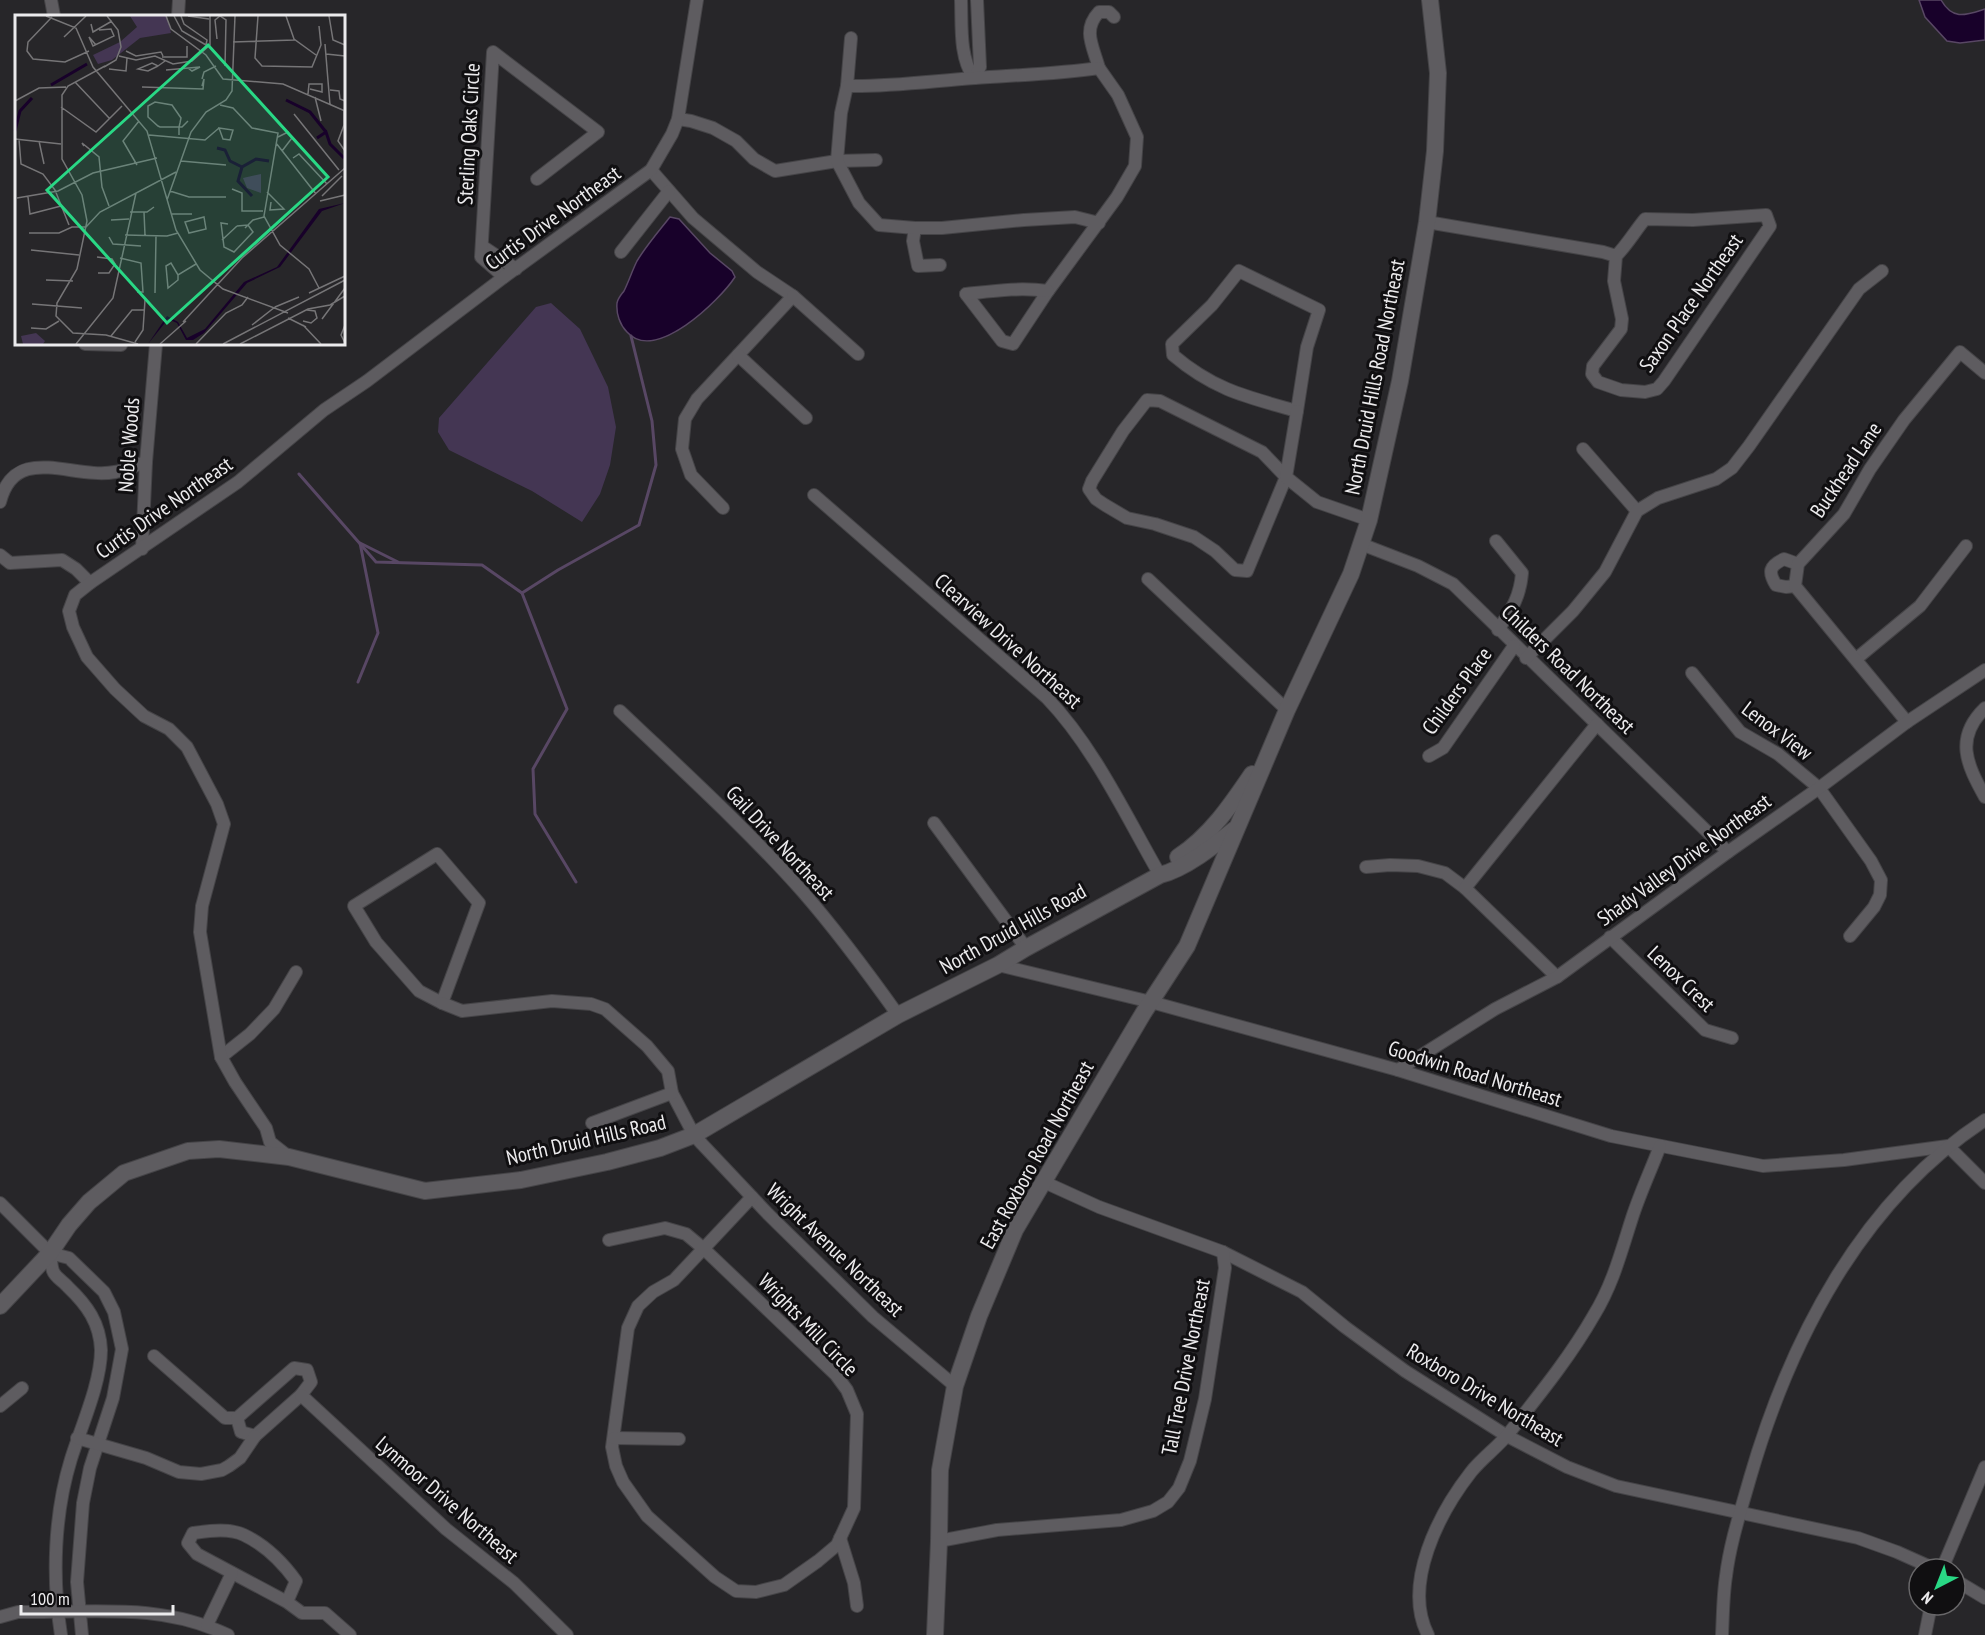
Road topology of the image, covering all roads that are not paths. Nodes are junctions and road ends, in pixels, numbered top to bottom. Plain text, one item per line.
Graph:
1 (51, 0) edge
2 (178, 0) edge
3 (697, 0) edge
4 (962, 0) edge
5 (977, 0) edge
6 (1430, 0) edge
7 (54, 15) edge
8 (177, 15) edge
9 (1114, 17) dead end
10 (970, 31) junction
11 (851, 39) dead end
12 (1099, 68) junction
13 (974, 78) junction
14 (847, 86) junction
15 (678, 119) junction
16 (876, 160) dead end
17 (837, 161) junction
18 (651, 170) junction
19 (537, 179) dead end
20 (669, 191) junction
21 (1427, 222) junction
22 (1099, 223) junction
23 (915, 228) junction
24 (481, 251) junction
25 (621, 252) dead end
26 (1616, 256) junction
27 (940, 265) dead end
28 (516, 269) junction
29 (1882, 271) dead end
30 (504, 277) junction
31 (1048, 291) junction
32 (793, 296) junction
33 (156, 345) edge
34 (858, 354) dead end
35 (738, 355) junction
36 (1985, 373) edge
37 (1297, 411) junction
38 (806, 418) dead end
39 (1582, 449) dead end
40 (146, 462) junction
41 (1286, 477) junction
42 (814, 495) dead end
43 (0, 502) edge
44 (723, 508) dead end
45 (1637, 511) junction
46 (1369, 520) junction
47 (1496, 541) dead end
48 (1361, 544) junction
49 (1966, 546) dead end
50 (142, 549) junction
51 (0, 555) edge
52 (1798, 564) junction
53 (1148, 579) dead end
54 (90, 583) junction
55 (1795, 586) junction
56 (1498, 630) junction
57 (1514, 646) junction
58 (1526, 658) junction
59 (1856, 659) junction
60 (1692, 673) dead end
61 (1983, 675) edge
62 (1985, 708) edge
63 (1287, 710) junction
64 (620, 711) dead end
65 (1907, 722) junction
66 (1597, 723) junction
67 (1273, 744) junction
68 (1429, 756) dead end
69 (1819, 788) junction
70 (1985, 797) edge
71 (934, 823) dead end
72 (1238, 826) junction
73 (1728, 852) junction
74 (1366, 867) dead end
75 (1160, 875) junction
76 (1465, 888) junction
77 (1850, 936) dead end
78 (1610, 937) junction
79 (1026, 948) junction
80 (998, 965) junction
81 (296, 972) dead end
82 (1557, 977) junction
83 (1151, 1002) junction
84 (442, 1003) junction
85 (898, 1015) junction
86 (1732, 1038) dead end
87 (222, 1057) junction
88 (1398, 1070) junction
89 (672, 1093) junction
90 (1985, 1120) edge
91 (592, 1123) dead end
92 (694, 1135) junction
93 (1660, 1146) junction
94 (1948, 1146) junction
95 (289, 1157) junction
96 (1044, 1182) junction
97 (1985, 1183) edge
98 (752, 1197) junction
99 (0, 1203) edge
100 (609, 1240) dead end
101 (704, 1249) junction
102 (1223, 1252) junction
103 (50, 1253) junction
104 (0, 1306) edge
105 (154, 1356) dead end
106 (955, 1386) junction
107 (22, 1388) dead end
108 (301, 1395) junction
109 (0, 1406) edge
110 (237, 1418) junction
111 (255, 1436) junction
112 (1507, 1436) junction
113 (77, 1438) junction
114 (679, 1439) dead end
115 (98, 1444) junction
116 (609, 1444) junction
117 (1985, 1467) edge
118 (1740, 1512) junction
119 (840, 1538) junction
120 (939, 1541) junction
121 (1908, 1557) edge
122 (1947, 1557) edge
123 (232, 1574) junction
124 (1967, 1587) edge
125 (1985, 1598) edge
126 (288, 1602) junction
127 (857, 1606) dead end
128 (58, 1612) junction
129 (80, 1612) junction
130 (0, 1617) edge
131 (1929, 1617) edge
132 (207, 1625) junction
133 (61, 1635) edge
134 (82, 1635) edge
135 (228, 1635) edge
136 (350, 1635) edge
137 (567, 1635) edge
138 (935, 1635) edge
139 (1428, 1635) edge
140 (1722, 1635) edge
141 (1925, 1635) edge

1 - 7 street
2 - 8 street
3 - 15 street, Curtis Drive Northeast
4 - 10 street
5 - 10 street
6 - 21 main road, North Druid Hills Road Northeast
9 - 12 street
10 - 13 street
11 - 14 street
12 - 13 street
12 - 22 street
13 - 14 street
14 - 17 street
15 - 17 street
15 - 18 street, Curtis Drive Northeast
16 - 17 street
17 - 23 street
18 - 20 street
18 - 28 street, Curtis Drive Northeast
19 - 24 street, Sterling Oaks Circle
20 - 25 street
20 - 32 street
21 - 26 street
21 - 46 main road, North Druid Hills Road Northeast
22 - 23 street
22 - 31 street
23 - 27 street
24 - 28 street
24 - 30 street
26 - 26 street, Saxon Place Northeast
28 - 30 street, Curtis Drive Northeast
29 - 45 street
30 - 50 street, Curtis Drive Northeast
31 - 31 street
32 - 34 street
32 - 35 street
33 - 40 street, Noble Woods
35 - 38 street
35 - 44 street
36 - 52 street, Buckhead Lane
37 - 37 street
37 - 41 street
39 - 45 street
40 - 43 street
40 - 50 street, Noble Woods
41 - 41 street
41 - 46 street
42 - 75 street, Clearview Drive Northeast
45 - 58 street
46 - 48 main road, North Druid Hills Road Northeast
47 - 56 street
48 - 56 street, Childers Road Northeast
48 - 63 main road, North Druid Hills Road Northeast
49 - 59 street
50 - 54 street, Curtis Drive Northeast
51 - 54 street
52 - 55 street
52 - 55 street
53 - 63 street
54 - 87 street, Curtis Drive Northeast
55 - 59 street
56 - 57 street, Childers Road Northeast
57 - 58 street, Childers Road Northeast
57 - 68 street, Childers Place
58 - 66 street, Childers Road Northeast
59 - 65 street
60 - 69 street, Lenox View
61 - 65 street, Shady Valley Drive Northeast
62 - 70 street
63 - 67 main road, North Druid Hills Road Northeast
64 - 85 street, Gail Drive Northeast
65 - 69 street, Shady Valley Drive Northeast
66 - 73 street, Childers Road Northeast
66 - 76 street
67 - 72 main road, North Druid Hills Road Northeast
67 - 75 main road, North Druid Hills Road Northeast
69 - 73 street, Shady Valley Drive Northeast
69 - 77 street, Lenox View
71 - 79 street
72 - 75 main road, North Druid Hills Road
72 - 83 main road, East Roxboro Road Northeast
73 - 78 street, Shady Valley Drive Northeast
74 - 76 street
75 - 79 main road, North Druid Hills Road
76 - 82 street
78 - 82 street, Shady Valley Drive Northeast
78 - 86 street, Lenox Crest
79 - 80 main road, North Druid Hills Road
80 - 83 street, Goodwin Road Northeast
80 - 85 main road, North Druid Hills Road
81 - 87 street
82 - 88 street, Shady Valley Drive Northeast
83 - 88 street, Goodwin Road Northeast
83 - 96 main road, East Roxboro Road Northeast
84 - 84 street, Wright Avenue Northeast
84 - 89 street, Wright Avenue Northeast
85 - 92 main road, North Druid Hills Road
87 - 95 street, Curtis Drive Northeast
88 - 93 street, Goodwin Road Northeast
89 - 91 street
89 - 92 street, Wright Avenue Northeast
90 - 94 street
92 - 95 main road, North Druid Hills Road
92 - 98 street, Wright Avenue Northeast
93 - 94 street, Goodwin Road Northeast
93 - 112 street
94 - 97 street
94 - 118 street
95 - 103 main road, North Druid Hills Road
96 - 102 street, Roxboro Drive Northeast
96 - 106 main road, East Roxboro Road Northeast
98 - 101 street, Wrights Mill Circle
98 - 106 street, Wright Avenue Northeast
99 - 103 street
100 - 101 street
101 - 116 street, Wrights Mill Circle
101 - 119 street, Wrights Mill Circle
102 - 112 street, Roxboro Drive Northeast
102 - 120 street, Tall Tree Drive Northeast
103 - 104 main road, North Druid Hills Road
103 - 113 street
103 - 115 street
105 - 110 street
106 - 120 main road, East Roxboro Road Northeast
107 - 109 street
108 - 110 street
108 - 111 street
108 - 137 street, Lynmoor Drive Northeast
110 - 111 street
111 - 115 street
112 - 118 street, Roxboro Drive Northeast
112 - 139 street
113 - 115 street
113 - 128 street
114 - 116 street
115 - 129 street
116 - 119 street, Wrights Mill Circle
117 - 122 street
118 - 121 street, Roxboro Drive Northeast
118 - 140 street
119 - 127 street
120 - 138 main road, East Roxboro Road Northeast
123 - 126 street
123 - 126 street
123 - 132 street
124 - 125 street
126 - 136 street
128 - 129 street
128 - 130 street
128 - 133 street
129 - 132 street
129 - 134 street
131 - 141 street
132 - 135 street

